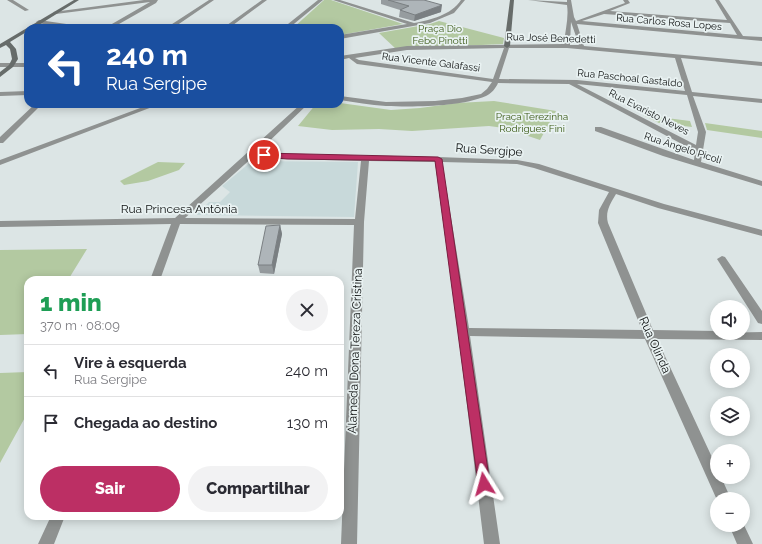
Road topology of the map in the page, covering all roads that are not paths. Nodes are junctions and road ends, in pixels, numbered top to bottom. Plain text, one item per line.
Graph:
1 (9, 0) edge
2 (77, 0) edge
3 (156, 0) edge
4 (212, 0) edge
5 (265, 0) edge
6 (321, 0) edge
7 (335, 0) edge
8 (463, 0) edge
9 (512, 0) edge
10 (530, 0) edge
11 (625, 0) edge
12 (717, 0) edge
13 (569, 2) edge
14 (27, 10) dead end
15 (445, 10) dead end
16 (56, 12) junction
17 (452, 12) junction
18 (604, 12) junction
19 (571, 20) junction
20 (39, 22) junction
21 (731, 22) junction
22 (36, 24) edge
23 (53, 24) edge
24 (115, 24) edge
25 (175, 24) edge
26 (232, 24) edge
27 (291, 24) edge
28 (415, 25) junction
29 (24, 31) edge
30 (344, 36) edge
31 (740, 37) junction
32 (761, 38) edge
33 (7, 42) junction
34 (0, 46) edge
35 (507, 46) junction
36 (567, 46) junction
37 (582, 47) junction
38 (365, 54) junction
39 (355, 55) junction
40 (677, 56) junction
41 (344, 57) edge
42 (344, 59) edge
43 (357, 62) junction
44 (364, 63) junction
45 (762, 64) edge
46 (0, 65) edge
47 (11, 66) junction
48 (24, 66) edge
49 (0, 74) edge
50 (495, 81) junction
51 (569, 82) junction
52 (24, 93) edge
53 (0, 94) edge
54 (688, 94) junction
55 (344, 99) edge
56 (762, 101) edge
57 (35, 108) edge
58 (146, 108) edge
59 (301, 108) edge
60 (598, 128) dead end
61 (0, 141) edge
62 (700, 150) junction
63 (252, 154) junction
64 (365, 159) junction
65 (438, 159) junction
66 (0, 163) edge
67 (697, 164) junction
68 (762, 184) edge
69 (614, 191) junction
70 (177, 221) junction
71 (359, 222) junction
72 (0, 224) edge
73 (762, 233) edge
74 (722, 259) dead end
75 (156, 276) edge
76 (762, 320) edge
77 (464, 332) junction
78 (649, 334) junction
79 (762, 336) edge
80 (721, 492) edge
81 (56, 520) edge
82 (739, 532) edge
83 (46, 544) edge
84 (349, 544) edge
85 (492, 544) edge
86 (745, 544) edge

1 - 14 street
2 - 16 street
3 - 16 street
3 - 24 street
4 - 25 street
5 - 26 street
6 - 27 street
7 - 28 street
8 - 17 street
9 - 35 street
10 - 13 street
11 - 18 street
12 - 21 street
13 - 19 street
15 - 17 street
16 - 20 street
17 - 28 street
18 - 19 street
18 - 21 street
19 - 31 street, Rua Carlos Rosa Lopes
19 - 36 street
19 - 37 street
20 - 22 street
20 - 23 street
21 - 31 street
28 - 30 street
29 - 33 street
31 - 32 street, Rua Carlos Rosa Lopes
33 - 34 street
33 - 47 street
35 - 36 street, Rua José Benedetti
35 - 38 street, Rua José Benedetti
35 - 50 street
36 - 37 street, Rua José Benedetti
37 - 40 street, Rua José Benedetti
38 - 39 street, Rua José Benedetti
38 - 44 street
39 - 41 street, Rua José Benedetti
39 - 43 street
40 - 45 street, Rua José Benedetti
40 - 54 street
42 - 43 street
43 - 44 street, Rua Vicente Galafassi
44 - 50 street, Rua Vicente Galafassi
46 - 47 street
47 - 48 street
47 - 49 street
50 - 51 street, Rua Paschoal Gastaldo
50 - 55 street
51 - 54 street, Rua Paschoal Gastaldo
51 - 62 street, Rua Evaristo Neves
52 - 53 street
54 - 56 street, Rua Paschoal Gastaldo
54 - 62 street
57 - 61 street
58 - 66 street
59 - 63 street
60 - 67 street, Rua Ângelo Picoli
62 - 67 street
63 - 64 street, Rua Sergipe
63 - 70 street
64 - 65 street, Rua Sergipe
64 - 71 street, Alameda Dona Tereza Cristina
65 - 69 street, Rua Sergipe
65 - 77 street
67 - 68 street, Rua Ângelo Picoli
69 - 73 street, Rua Sergipe
69 - 78 street, Rua Olinda
70 - 71 street, Rua Princesa Antônia
70 - 72 street, Rua Princesa Antônia
70 - 75 street
71 - 84 street, Alameda Dona Tereza Cristina
74 - 76 street
77 - 78 street
77 - 85 street
78 - 79 street
78 - 80 street, Rua Olinda
81 - 83 street
82 - 86 street

